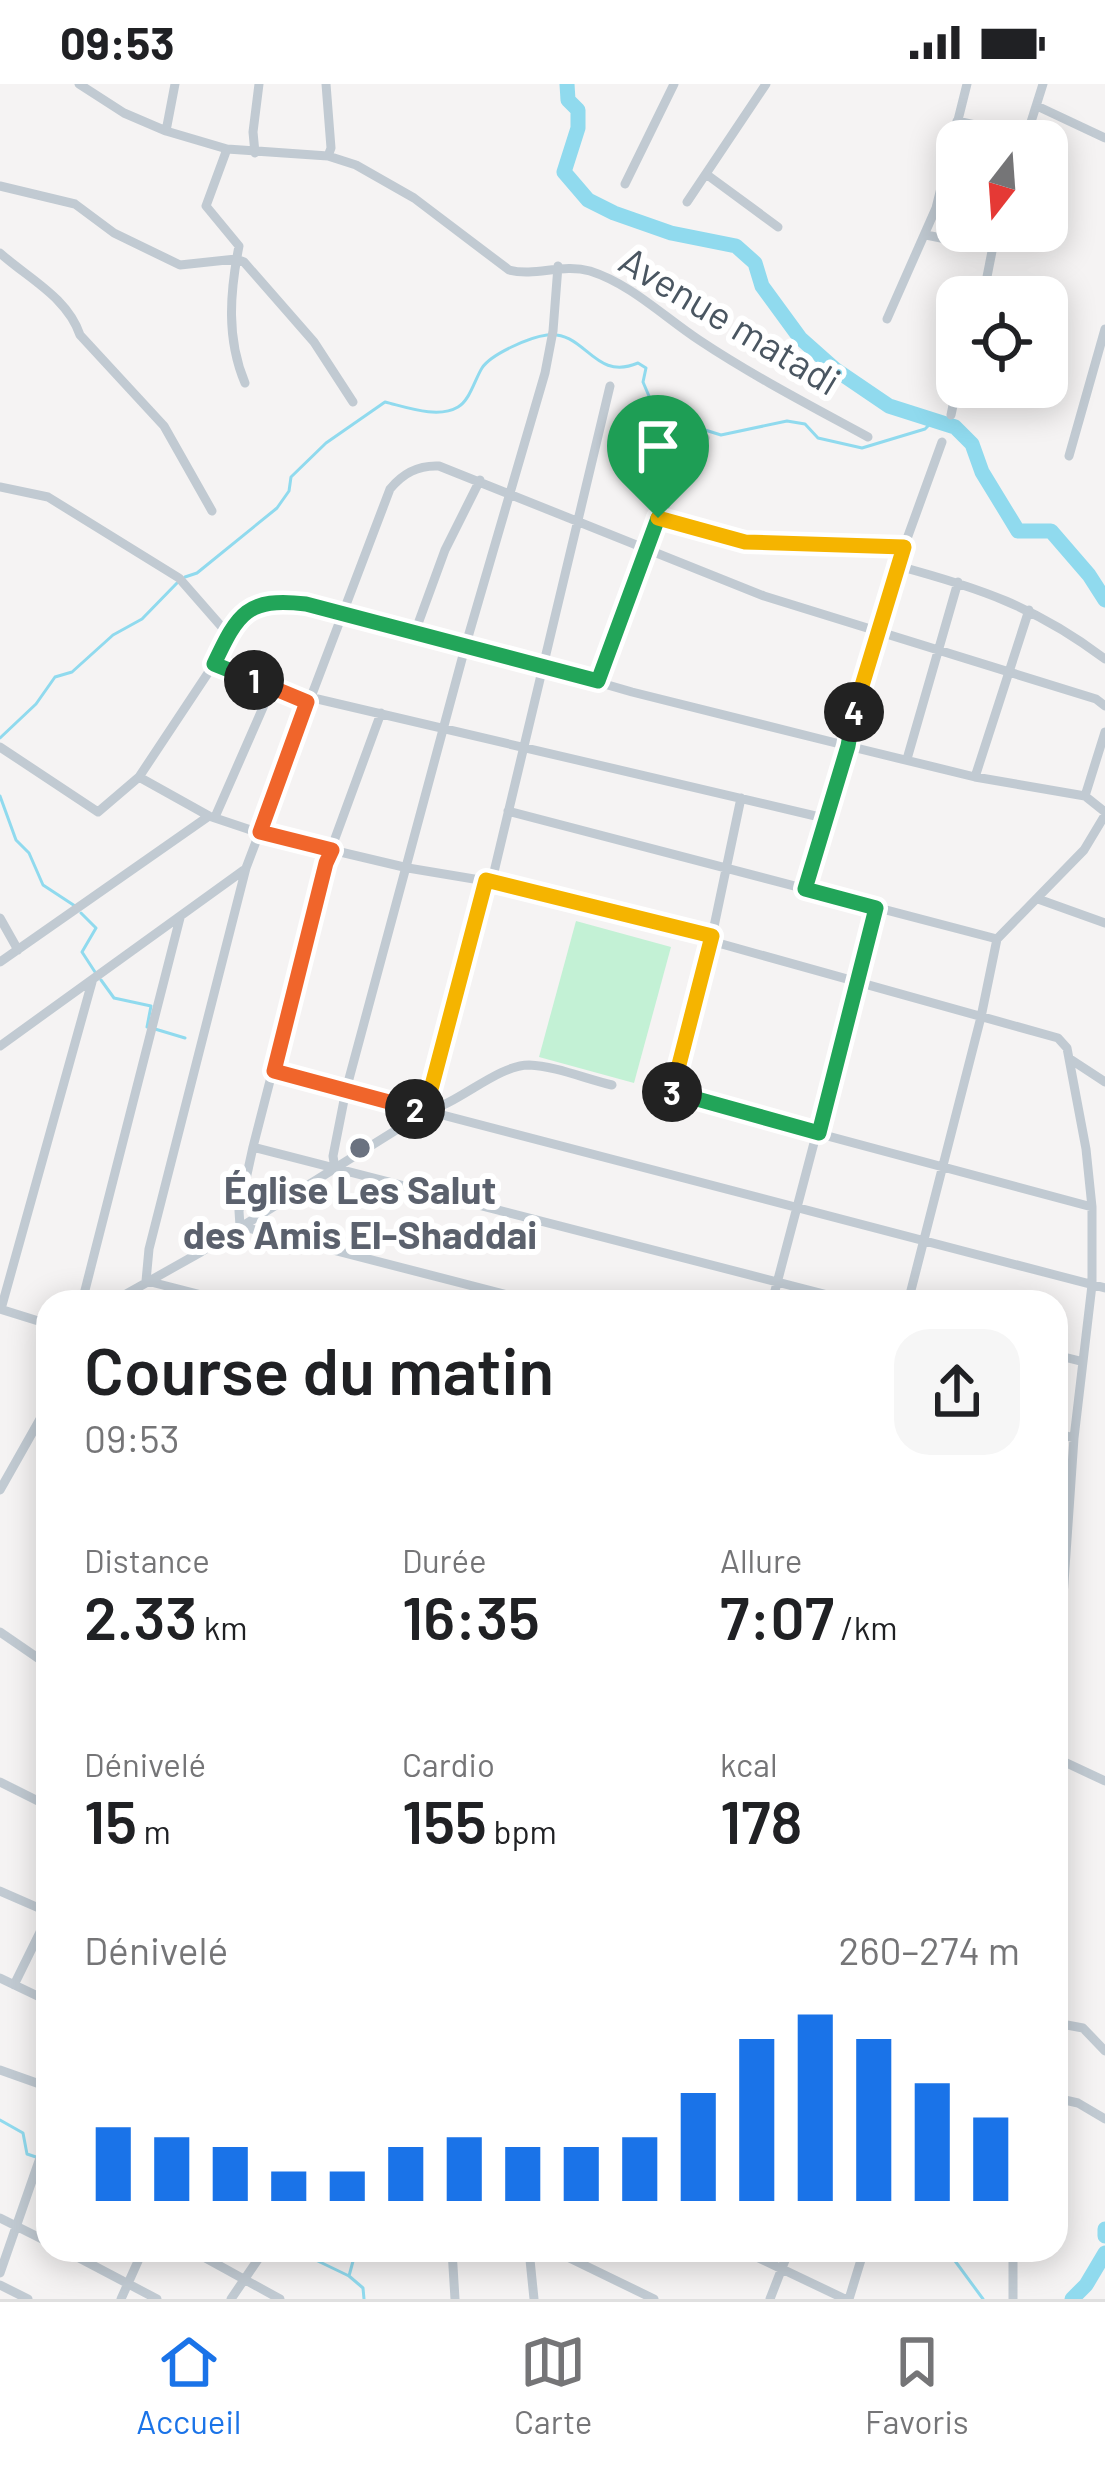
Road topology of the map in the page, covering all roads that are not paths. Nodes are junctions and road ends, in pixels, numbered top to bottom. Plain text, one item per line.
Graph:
1 (79, 84) edge
2 (175, 84) edge
3 (260, 84) edge
4 (326, 84) edge
5 (674, 84) edge
6 (766, 84) edge
7 (967, 84) edge
8 (1043, 84) edge
9 (1036, 106) junction
10 (957, 120) edge
11 (1032, 120) edge
12 (166, 131) junction
13 (1105, 138) edge
14 (227, 148) junction
15 (255, 153) junction
16 (328, 156) junction
17 (706, 174) junction
18 (625, 184) dead end
19 (0, 186) edge
20 (687, 202) dead end
21 (936, 208) edge
22 (778, 227) dead end
23 (926, 235) junction
24 (936, 237) edge
25 (0, 253) edge
26 (236, 259) junction
27 (558, 266) junction
28 (887, 319) dead end
29 (1105, 329) edge
30 (245, 383) dead end
31 (610, 386) dead end
32 (353, 402) dead end
33 (952, 408) edge
34 (951, 415) dead end
35 (868, 436) dead end
36 (705, 438) dead end
37 (942, 442) dead end
38 (1069, 456) dead end
39 (480, 480) junction
40 (0, 487) edge
41 (511, 493) junction
42 (212, 511) dead end
43 (658, 518) junction
44 (578, 519) junction
45 (904, 547) junction
46 (646, 548) junction
47 (898, 566) junction
48 (958, 582) junction
49 (1029, 610) junction
50 (341, 613) junction
51 (878, 629) junction
52 (415, 632) junction
53 (228, 634) junction
54 (466, 644) junction
55 (940, 648) junction
56 (1105, 659) edge
57 (214, 664) junction
58 (542, 666) junction
59 (1009, 673) junction
60 (598, 681) junction
61 (272, 687) junction
62 (308, 699) junction
63 (1105, 706) edge
64 (380, 712) junction
65 (445, 727) junction
66 (1105, 732) edge
67 (848, 746) junction
68 (0, 747) edge
69 (522, 747) junction
70 (907, 759) junction
71 (975, 776) junction
72 (140, 777) junction
73 (1085, 796) junction
74 (741, 798) junction
75 (508, 811) junction
76 (1105, 813) edge
77 (212, 816) junction
78 (824, 818) junction
79 (260, 832) junction
80 (332, 850) junction
81 (246, 868) junction
82 (408, 868) junction
83 (725, 870) junction
84 (486, 880) junction
85 (805, 889) junction
86 (1038, 899) junction
87 (876, 908) junction
88 (0, 918) edge
89 (180, 918) junction
90 (1105, 923) edge
91 (711, 939) junction
92 (997, 939) junction
93 (18, 950) junction
94 (0, 962) edge
95 (96, 979) junction
96 (857, 982) junction
97 (981, 1017) junction
98 (1, 1048) edge
99 (1070, 1059) junction
100 (274, 1071) junction
101 (1105, 1082) edge
102 (612, 1085) dead end
103 (346, 1090) junction
104 (425, 1112) junction
105 (819, 1133) junction
106 (253, 1147) junction
107 (944, 1166) junction
108 (335, 1169) junction
109 (800, 1208) junction
110 (1092, 1208) junction
111 (240, 1226) junction
112 (926, 1240) junction
113 (146, 1280) junction
114 (777, 1284) junction
115 (1092, 1286) junction
116 (1105, 1288) edge
117 (85, 1290) edge
118 (131, 1290) edge
119 (184, 1290) edge
120 (489, 1290) edge
121 (775, 1290) edge
122 (803, 1290) edge
123 (911, 1290) edge
124 (0, 1309) edge
125 (36, 1320) edge
126 (1068, 1358) edge
127 (1080, 1361) junction
128 (36, 1427) edge
129 (1068, 1436) edge
130 (1074, 1438) junction
131 (1068, 1476) edge
132 (0, 1490) edge
133 (0, 1632) edge
134 (0, 1642) edge
135 (21, 1648) junction
136 (36, 1657) edge
137 (1068, 1762) edge
138 (1102, 1775) edge
139 (0, 1782) edge
140 (36, 1800) edge
141 (0, 1891) edge
142 (36, 1908) edge
143 (36, 1939) edge
144 (0, 1978) edge
145 (14, 1985) junction
146 (36, 1995) edge
147 (1068, 2025) edge
148 (1105, 2051) edge
149 (0, 2070) edge
150 (36, 2083) edge
151 (1068, 2101) edge
152 (1105, 2119) edge
153 (36, 2166) edge
154 (0, 2218) edge
155 (15, 2226) junction
156 (36, 2236) edge
157 (88, 2262) edge
158 (136, 2262) edge
159 (214, 2262) edge
160 (256, 2262) edge
161 (453, 2262) edge
162 (530, 2262) edge
163 (578, 2262) edge
164 (767, 2262) edge
165 (785, 2262) edge
166 (860, 2262) edge
167 (1013, 2262) edge
168 (783, 2270) junction
169 (0, 2273) edge
170 (244, 2278) junction
171 (127, 2281) junction
172 (0, 2285) edge
173 (28, 2299) edge
174 (121, 2299) edge
175 (157, 2299) edge
176 (231, 2299) edge
177 (280, 2299) edge
178 (455, 2299) edge
179 (533, 2299) edge
180 (654, 2299) edge
181 (770, 2299) edge
182 (847, 2299) edge
183 (1013, 2299) edge

1 - 12 street
2 - 12 street
3 - 15 street
4 - 16 street
5 - 18 street
6 - 17 street
7 - 10 street
8 - 9 street
9 - 11 street
9 - 13 street
12 - 14 street
14 - 15 street
14 - 26 street
15 - 16 street
16 - 27 street, Avenue matadi
17 - 20 street
17 - 22 street
19 - 26 street
21 - 23 street
23 - 24 street
23 - 28 street
25 - 42 street
26 - 30 street
26 - 32 street
27 - 35 street, Avenue matadi
27 - 41 street
29 - 38 street
31 - 44 street
33 - 34 street
36 - 43 street
37 - 45 street
39 - 41 street
39 - 50 street
39 - 52 street
40 - 53 street
41 - 44 street
41 - 54 street
43 - 45 street
43 - 46 street
44 - 46 street
44 - 58 street
45 - 47 street
46 - 51 street
46 - 60 street
47 - 48 street
47 - 51 street
48 - 49 street
48 - 55 street
49 - 56 street
49 - 59 street
50 - 52 street
50 - 53 street
50 - 62 street
51 - 55 street
51 - 67 street
52 - 54 street
53 - 57 street
54 - 58 street
54 - 65 street
55 - 59 street
55 - 70 street
57 - 61 street
57 - 72 street
58 - 60 street
58 - 69 street
59 - 63 street
59 - 71 street
60 - 67 street
61 - 62 street
61 - 77 street
62 - 64 street
62 - 79 street
64 - 65 street
64 - 80 street
65 - 69 street
65 - 82 street
66 - 73 street
67 - 70 street
67 - 78 street
68 - 72 street
69 - 74 street
69 - 75 street
70 - 71 street
71 - 73 street
72 - 77 street
73 - 76 street
74 - 78 street
74 - 83 street
75 - 83 street
75 - 84 street
76 - 86 street
77 - 79 street
77 - 93 street
78 - 85 street
79 - 80 street
79 - 81 street
80 - 82 street
80 - 100 street
81 - 89 street
81 - 113 street
82 - 84 street
82 - 103 street
83 - 85 street
83 - 91 street
84 - 91 street
84 - 104 street
85 - 87 street
86 - 90 street
86 - 92 street
87 - 92 street
87 - 96 street
88 - 93 street
89 - 95 street
89 - 117 street
91 - 96 street
91 - 105 street
92 - 97 street
93 - 94 street
95 - 98 street
95 - 124 street
96 - 97 street
96 - 105 street
97 - 99 street
97 - 107 street
99 - 101 street
99 - 110 street
100 - 103 street
100 - 106 street
102 - 104 street
103 - 104 street
103 - 108 street
104 - 108 street
104 - 109 street
105 - 107 street
105 - 109 street
106 - 108 street
106 - 111 street
107 - 110 street
107 - 112 street
108 - 111 street
108 - 114 street
109 - 112 street
109 - 114 street
110 - 115 street
111 - 113 street
111 - 120 street
112 - 115 street
112 - 123 street
113 - 118 street
113 - 119 street
114 - 121 street
114 - 122 street
115 - 116 street
115 - 127 street
124 - 125 street
126 - 127 street
127 - 130 street
128 - 132 street
129 - 130 street
130 - 131 street
133 - 135 street
134 - 135 street
135 - 136 street
137 - 138 street
139 - 140 street
141 - 142 street
143 - 145 street
144 - 145 street
145 - 146 street
147 - 148 street
149 - 150 street
151 - 152 street
153 - 155 street
154 - 155 street
155 - 156 street
155 - 169 street
157 - 171 street
158 - 171 street
159 - 170 street
160 - 170 street
161 - 178 street
162 - 179 street
163 - 180 street
164 - 168 street
165 - 168 street
166 - 182 street
167 - 183 street
168 - 181 street
168 - 182 street
170 - 176 street
170 - 177 street
171 - 174 street
171 - 175 street
172 - 173 street

